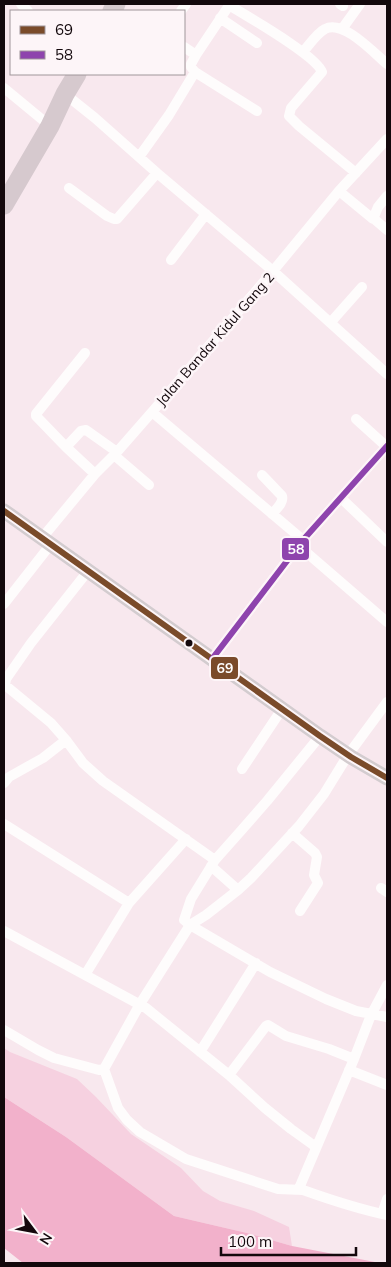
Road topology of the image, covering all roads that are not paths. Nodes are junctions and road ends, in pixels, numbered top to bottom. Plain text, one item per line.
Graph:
1 (229, 4) edge
2 (360, 4) edge
3 (220, 18) junction
4 (342, 29) junction
5 (257, 43) dead end
6 (185, 48) edge
7 (303, 52) junction
8 (196, 55) junction
9 (387, 64) edge
10 (195, 72) junction
11 (76, 75) edge
12 (4, 88) edge
13 (65, 94) junction
14 (256, 111) dead end
15 (50, 126) junction
16 (387, 139) edge
17 (139, 157) junction
18 (157, 173) junction
19 (356, 173) junction
20 (69, 188) dead end
21 (339, 191) junction
22 (387, 196) edge
23 (4, 205) edge
24 (206, 214) junction
25 (373, 218) junction
26 (387, 230) edge
27 (171, 260) dead end
28 (273, 271) junction
29 (362, 287) dead end
30 (331, 322) junction
31 (85, 353) dead end
32 (387, 374) edge
33 (152, 412) junction
34 (356, 419) dead end
35 (387, 447) edge
36 (66, 448) junction
37 (115, 454) junction
38 (94, 474) junction
39 (262, 475) dead end
40 (149, 485) dead end
41 (341, 498) junction
42 (4, 511) edge
43 (272, 514) junction
44 (46, 541) junction
45 (387, 542) edge
46 (301, 544) junction
47 (88, 571) junction
48 (4, 604) edge
49 (387, 622) edge
50 (212, 659) junction
51 (5, 679) edge
52 (387, 702) edge
53 (282, 710) junction
54 (320, 736) junction
55 (66, 740) junction
56 (348, 755) junction
57 (242, 769) dead end
58 (387, 778) edge
59 (4, 783) edge
60 (4, 824) edge
61 (292, 834) junction
62 (186, 839) junction
63 (213, 863) junction
64 (238, 890) junction
65 (129, 903) junction
66 (300, 911) dead end
67 (190, 925) junction
68 (4, 931) edge
69 (256, 963) junction
70 (85, 975) junction
71 (387, 985) edge
72 (140, 1004) junction
73 (372, 1015) junction
74 (387, 1017) edge
75 (4, 1030) edge
76 (200, 1052) junction
77 (354, 1059) junction
78 (104, 1069) junction
79 (349, 1070) junction
80 (229, 1075) junction
81 (387, 1085) edge
82 (316, 1147) junction
83 (302, 1190) junction
84 (387, 1199) edge
85 (385, 1215) edge

1 - 3 street
1 - 7 street
2 - 4 street
3 - 5 street
3 - 8 street
4 - 7 street
4 - 9 street
6 - 8 street
7 - 19 street
8 - 10 street
10 - 14 street
10 - 17 street
11 - 13 highway
12 - 15 street
13 - 15 highway
13 - 17 street
15 - 23 highway
16 - 19 street, Jalan Bandar Kidul Gang 2
17 - 18 street
18 - 20 street
18 - 24 street
19 - 21 street, Jalan Bandar Kidul Gang 2
21 - 25 street
21 - 28 street, Jalan Bandar Kidul Gang 2
22 - 25 street
24 - 27 street
24 - 28 street
25 - 26 street
28 - 30 street
28 - 33 street, Jalan Bandar Kidul Gang 2
29 - 30 street
30 - 32 street
31 - 36 street
33 - 37 street, Jalan Bandar Kidul Gang 2
33 - 43 street
34 - 35 street
35 - 41 street
36 - 37 street
36 - 38 street
37 - 38 street, Jalan Bandar Kidul Gang 2
37 - 40 street
38 - 44 street, Jalan Bandar Kidul Gang 2
39 - 43 street
41 - 45 street
41 - 46 street
42 - 44 main road
43 - 46 street
44 - 47 main road
44 - 48 street, Jalan Bandar Kidul Gang 2
46 - 49 street
46 - 50 street
47 - 50 main road
47 - 51 street
50 - 53 main road
51 - 55 street
52 - 56 street
53 - 54 main road
53 - 57 street
54 - 56 main road
54 - 63 street
55 - 59 street
55 - 62 street
56 - 58 main road
56 - 61 street
60 - 65 street
61 - 64 street
61 - 66 street
62 - 63 street
62 - 65 street
63 - 64 street
63 - 67 street
64 - 67 street
65 - 70 street
67 - 69 street
67 - 72 street
68 - 70 street
69 - 73 street
69 - 76 street
70 - 72 street
71 - 73 street
72 - 76 street
72 - 78 street
73 - 74 street
73 - 77 street
75 - 78 street
76 - 80 street
77 - 79 street
77 - 80 street
78 - 83 street
79 - 81 street
79 - 82 street
80 - 82 street
82 - 83 street
83 - 85 street
84 - 85 street

